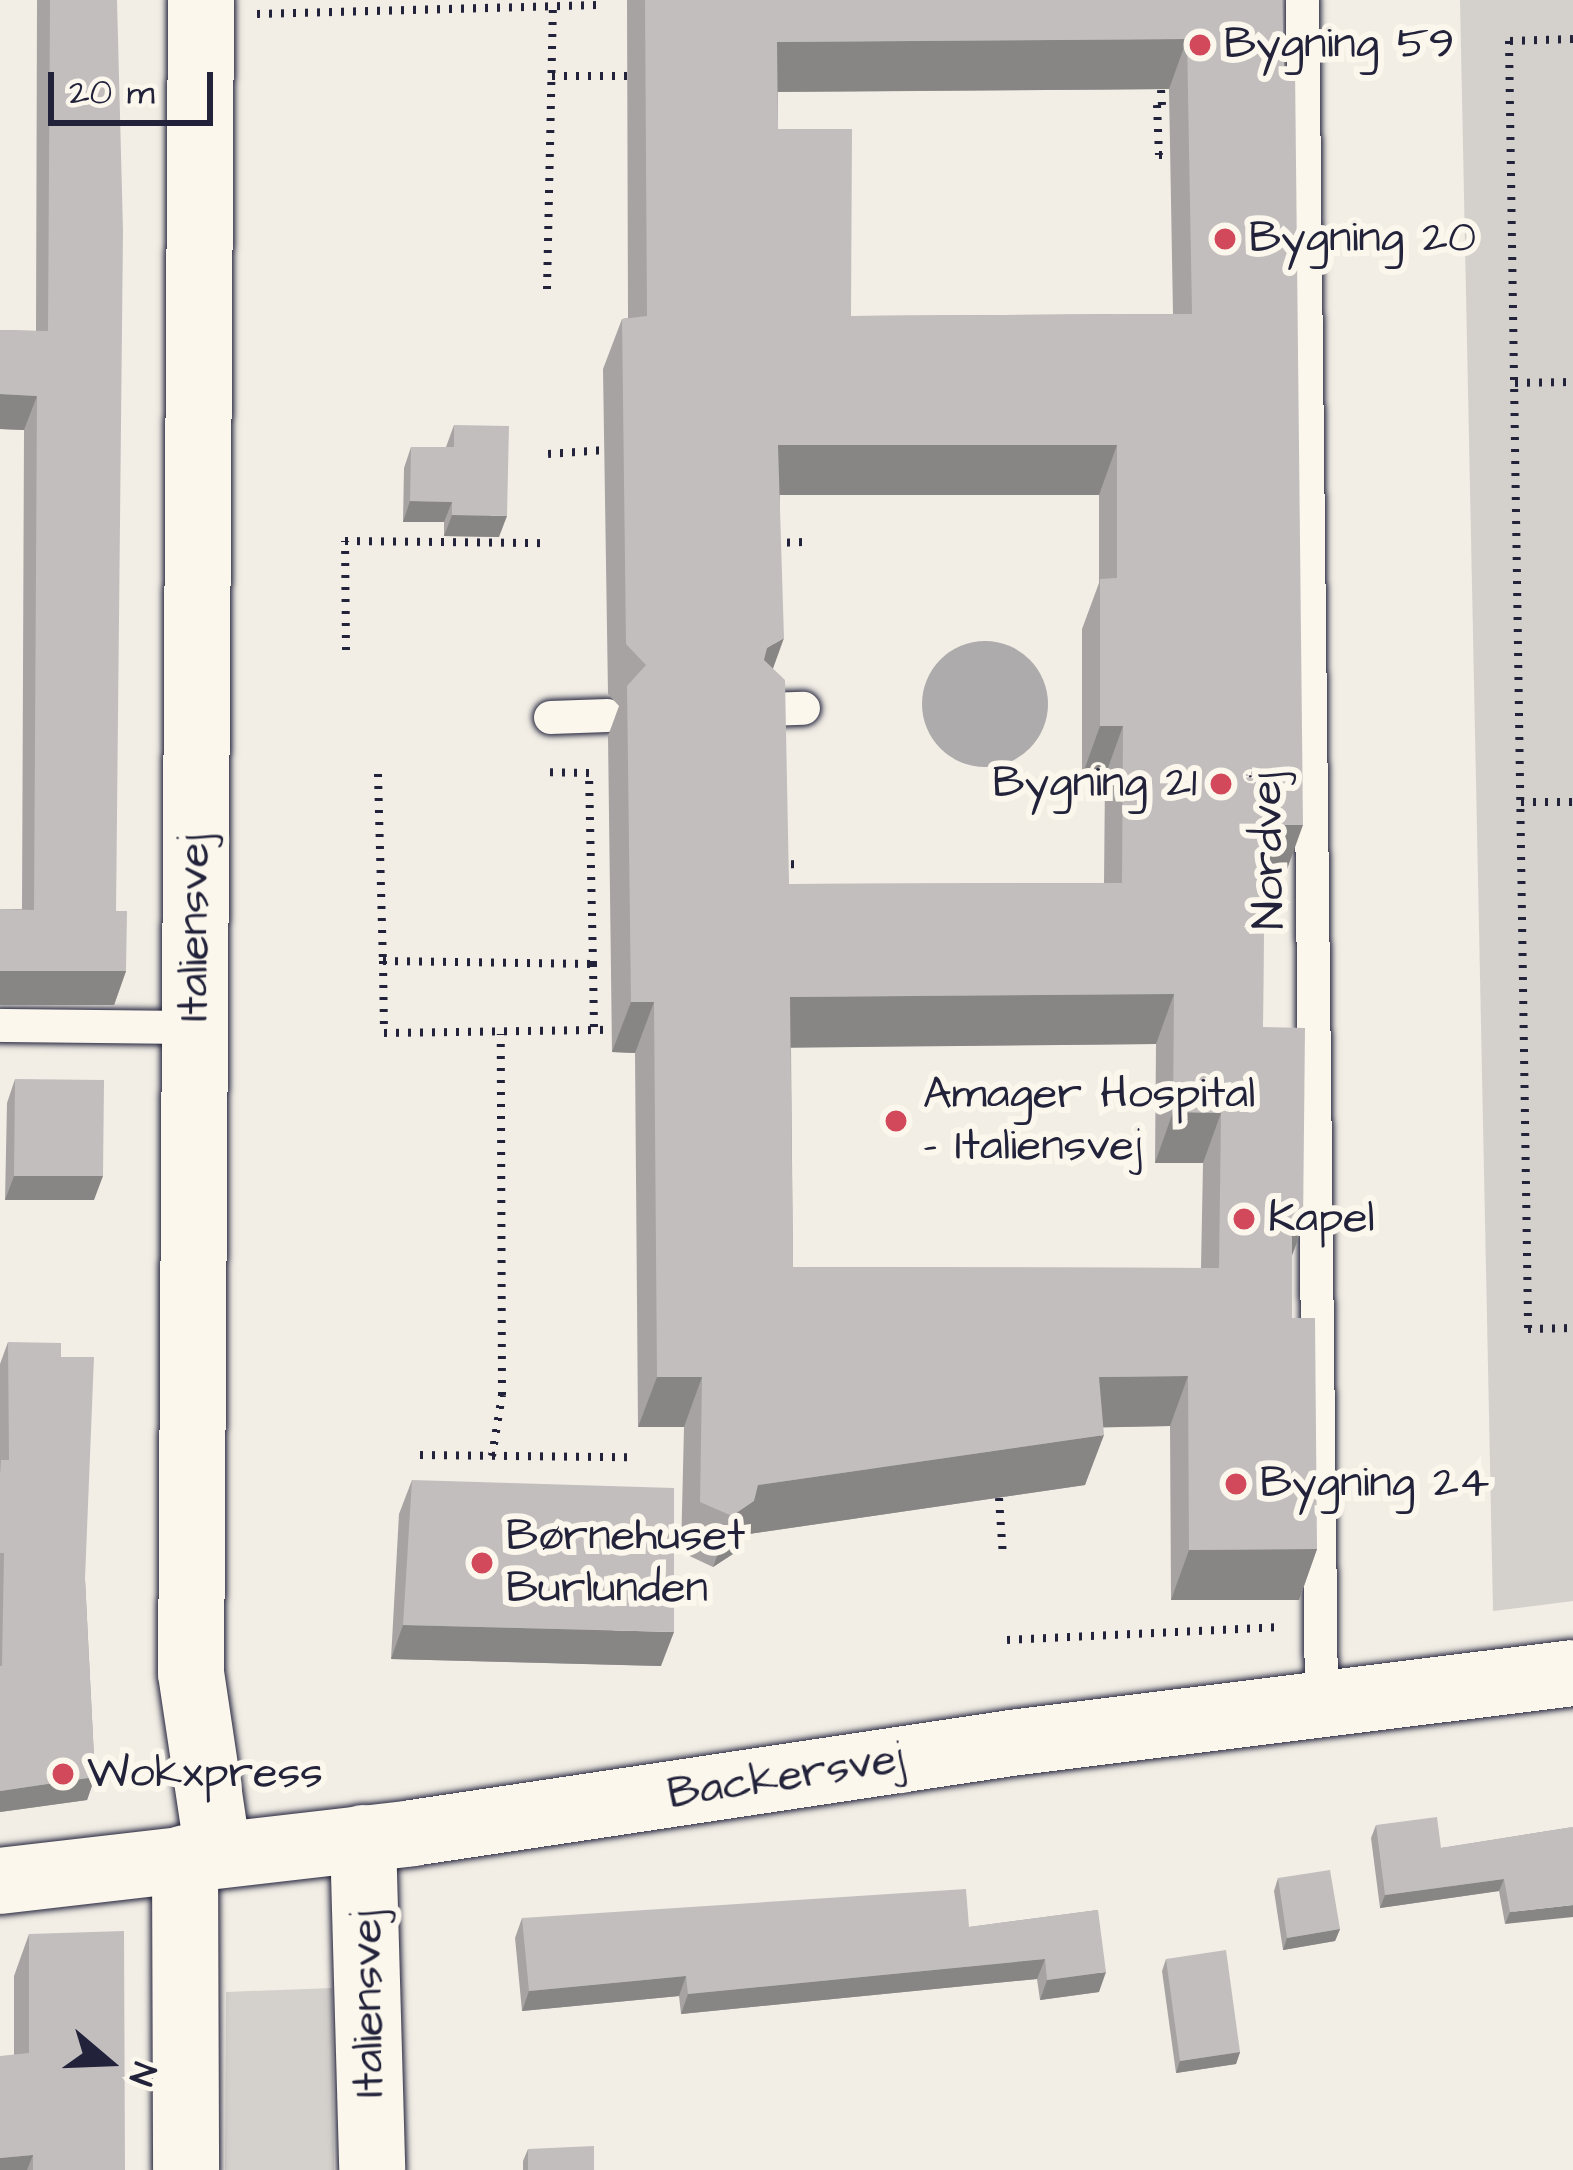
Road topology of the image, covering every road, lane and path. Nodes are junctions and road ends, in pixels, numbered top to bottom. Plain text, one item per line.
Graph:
1 (1302, 0) edge
2 (493, 3) edge
3 (553, 5) junction
4 (597, 5) dead end
5 (201, 8) edge
6 (1573, 39) edge
7 (552, 76) junction
8 (627, 76) dead end
9 (1161, 89) edge
10 (1172, 154) dead end
11 (548, 289) dead end
12 (1573, 382) edge
13 (1514, 383) junction
14 (605, 450) dead end
15 (548, 454) dead end
16 (804, 542) dead end
17 (548, 543) dead end
18 (760, 544) edge
19 (346, 650) dead end
20 (802, 708) dead end
21 (766, 709) edge
22 (607, 715) dead end
23 (550, 717) dead end
24 (550, 772) dead end
25 (378, 774) dead end
26 (1520, 802) junction
27 (1573, 802) edge
28 (801, 864) dead end
29 (770, 866) edge
30 (383, 962) junction
31 (593, 964) junction
32 (0, 1025) edge
33 (195, 1027) junction
34 (612, 1030) dead end
35 (594, 1031) junction
36 (501, 1034) junction
37 (1573, 1328) edge
38 (420, 1455) dead end
39 (492, 1456) junction
40 (628, 1457) dead end
41 (999, 1498) edge
42 (1003, 1557) dead end
43 (1321, 1626) junction
44 (1007, 1640) dead end
45 (1573, 1673) edge
46 (1321, 1702) junction
47 (363, 1838) junction
48 (201, 1856) junction
49 (0, 1880) edge
50 (186, 2170) edge
51 (372, 2170) edge

1 - 43 lane, Nordvej
2 - 3 path
2 - 5 path
3 - 4 path
3 - 7 path
5 - 33 street, Italiensvej
6 - 13 path
7 - 8 path
7 - 11 path
9 - 10 path
12 - 13 path
13 - 26 path
14 - 15 path
16 - 18 path
17 - 19 path
20 - 21 lane
22 - 23 lane
24 - 31 path
25 - 30 path
26 - 27 path
26 - 37 path
28 - 29 path
30 - 31 path
30 - 36 path
31 - 35 path
32 - 33 lane
33 - 48 street, Italiensvej
34 - 35 path
35 - 36 path
36 - 39 path
38 - 39 path
39 - 40 path
41 - 42 path
43 - 44 path
43 - 46 lane, Nordvej
45 - 46 street, Backersvej
46 - 47 street, Backersvej
47 - 48 street, Backersvej
47 - 51 street, Italiensvej
48 - 49 street, Backersvej
48 - 50 street, Italiensvej

